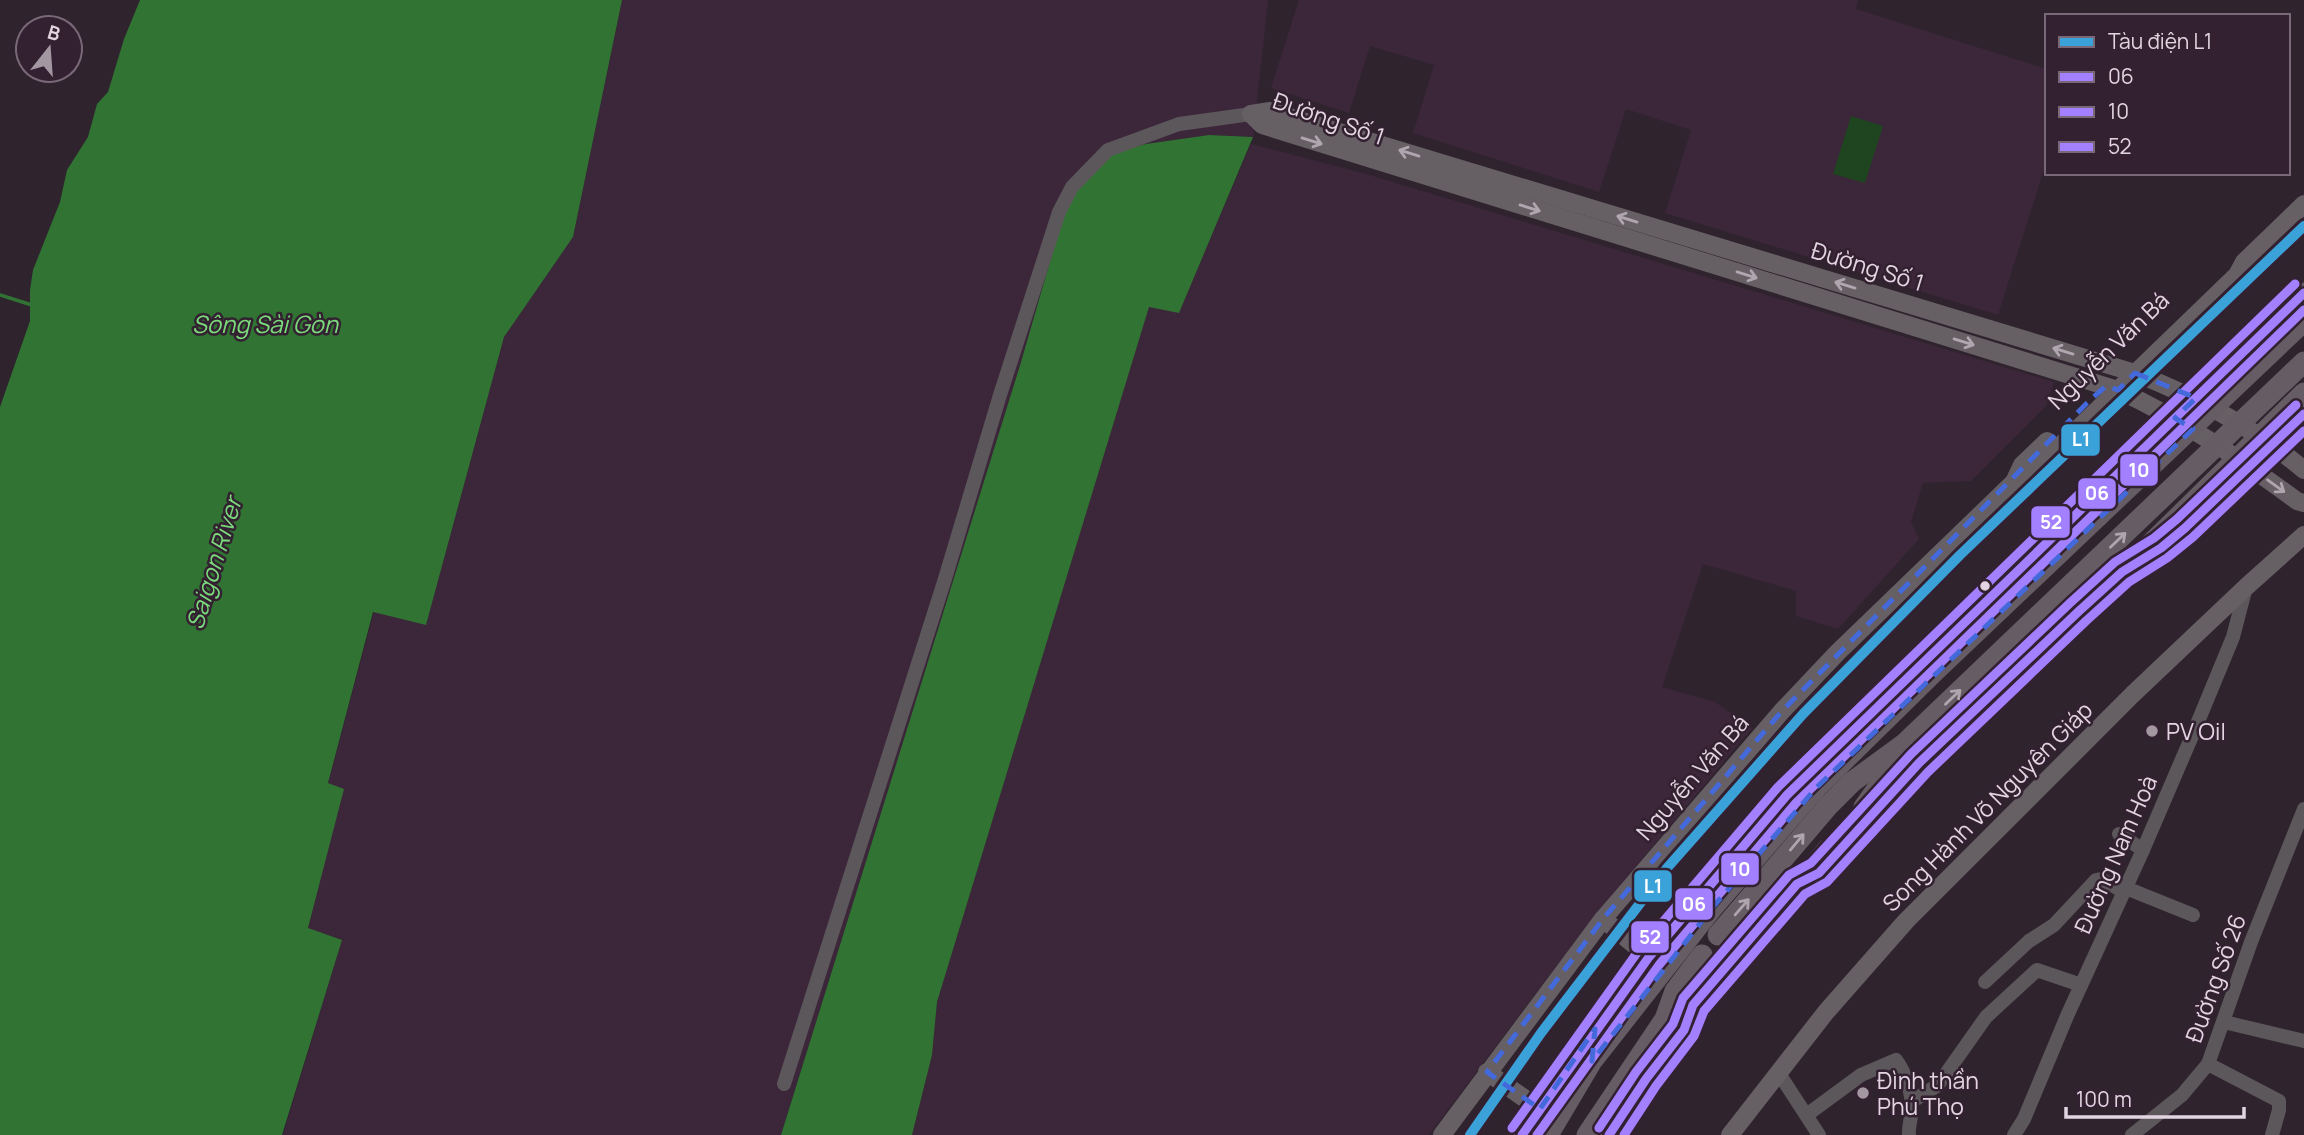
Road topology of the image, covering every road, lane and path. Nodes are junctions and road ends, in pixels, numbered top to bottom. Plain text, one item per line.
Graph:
1 (1251, 114) junction
2 (2304, 204) edge
3 (2304, 293) edge
4 (2304, 321) edge
5 (2303, 364) edge
6 (2129, 371) junction
7 (2112, 388) junction
8 (2304, 393) edge
9 (2205, 403) junction
10 (2262, 403) junction
11 (2304, 414) edge
12 (2184, 423) junction
13 (2241, 423) junction
14 (2267, 440) junction
15 (2218, 444) junction
16 (2244, 462) junction
17 (2304, 470) edge
18 (2304, 503) edge
19 (2304, 536) edge
20 (2246, 587) junction
21 (1903, 744) junction
22 (2304, 811) edge
23 (2119, 834) dead end
24 (1845, 835) junction
25 (2143, 850) junction
26 (1816, 863) tunnel mouth
27 (1797, 884) junction
28 (2125, 890) junction
29 (2193, 915) dead end
30 (1603, 919) junction
31 (1718, 935) dead end
32 (1702, 955) dead end
33 (1649, 957) junction
34 (1985, 982) dead end
35 (2081, 985) junction
36 (1693, 1005) junction
37 (1665, 1019) junction
38 (2224, 1023) junction
39 (1595, 1029) junction
40 (2304, 1041) edge
41 (1592, 1061) junction
42 (2208, 1064) junction
43 (1487, 1072) junction
44 (1778, 1072) junction
45 (785, 1084) dead end
46 (1911, 1102) junction
47 (1808, 1114) junction
48 (1548, 1122) edge
49 (1442, 1135) edge
50 (1522, 1135) edge
51 (1533, 1135) edge
52 (1587, 1135) edge
53 (1609, 1135) edge
54 (1730, 1135) edge
55 (1819, 1135) edge
56 (1909, 1135) edge
57 (2014, 1135) edge
58 (2132, 1135) edge
59 (2272, 1135) edge

6 -> 1 main road, Đường Số 1
1 -> 7 main road, Đường Số 1
1 - 45 street
2 - 6 main road, Nguyễn Văn Bá
3 - 9 highway
4 - 9 highway
5 - 10 highway
6 - 7 main road, Nguyễn Văn Bá
6 - 9 main road, Đường Số 1
7 - 12 main road, Đường Số 1
7 - 30 main road, Nguyễn Văn Bá
8 - 14 highway
9 - 12 highway
9 - 13 main road, Đường Số 1
10 - 13 highway
10 - 14 highway
11 - 14 main road
12 - 15 main road, Đường Số 1
12 - 33 highway
12 - 41 highway
13 - 14 main road, Đường Số 1
13 - 15 highway
14 - 16 highway
14 - 17 main road, Đường Số 1
15 - 16 main road, Đường Số 1
21 -> 15 highway
16 -> 18 main road, Đường Số 1
16 - 24 highway
19 - 20 main road, Song Hành Võ Nguyên Giáp
20 - 25 street, Đường Nam Hoà
20 - 44 main road, Song Hành Võ Nguyên Giáp
21 - 24 highway
31 -> 21 highway
22 - 38 street, Đường Số 26
23 - 25 street
24 - 27 main road
25 - 28 street, Đường Nam Hoà
26 - 27 highway
27 - 36 highway
28 - 29 street
28 - 34 street
28 - 35 street, Đường Nam Hoà
30 - 33 main road
30 - 43 main road, Nguyễn Văn Bá
32 - 37 highway
33 - 39 highway
35 - 46 street
35 - 57 street, Đường Nam Hoà
36 - 37 highway
36 - 53 highway
37 - 52 highway
38 - 40 street
38 - 42 street, Đường Số 26
39 - 41 highway
39 - 48 highway
41 - 48 highway
42 - 58 street, Đường Số 26
42 - 59 street
43 - 48 main road
43 - 49 main road, Nguyễn Văn Bá
44 - 47 street
44 - 54 main road, Song Hành Võ Nguyên Giáp
46 - 47 street
46 - 56 street
47 - 55 street
48 - 50 highway
48 - 51 highway

